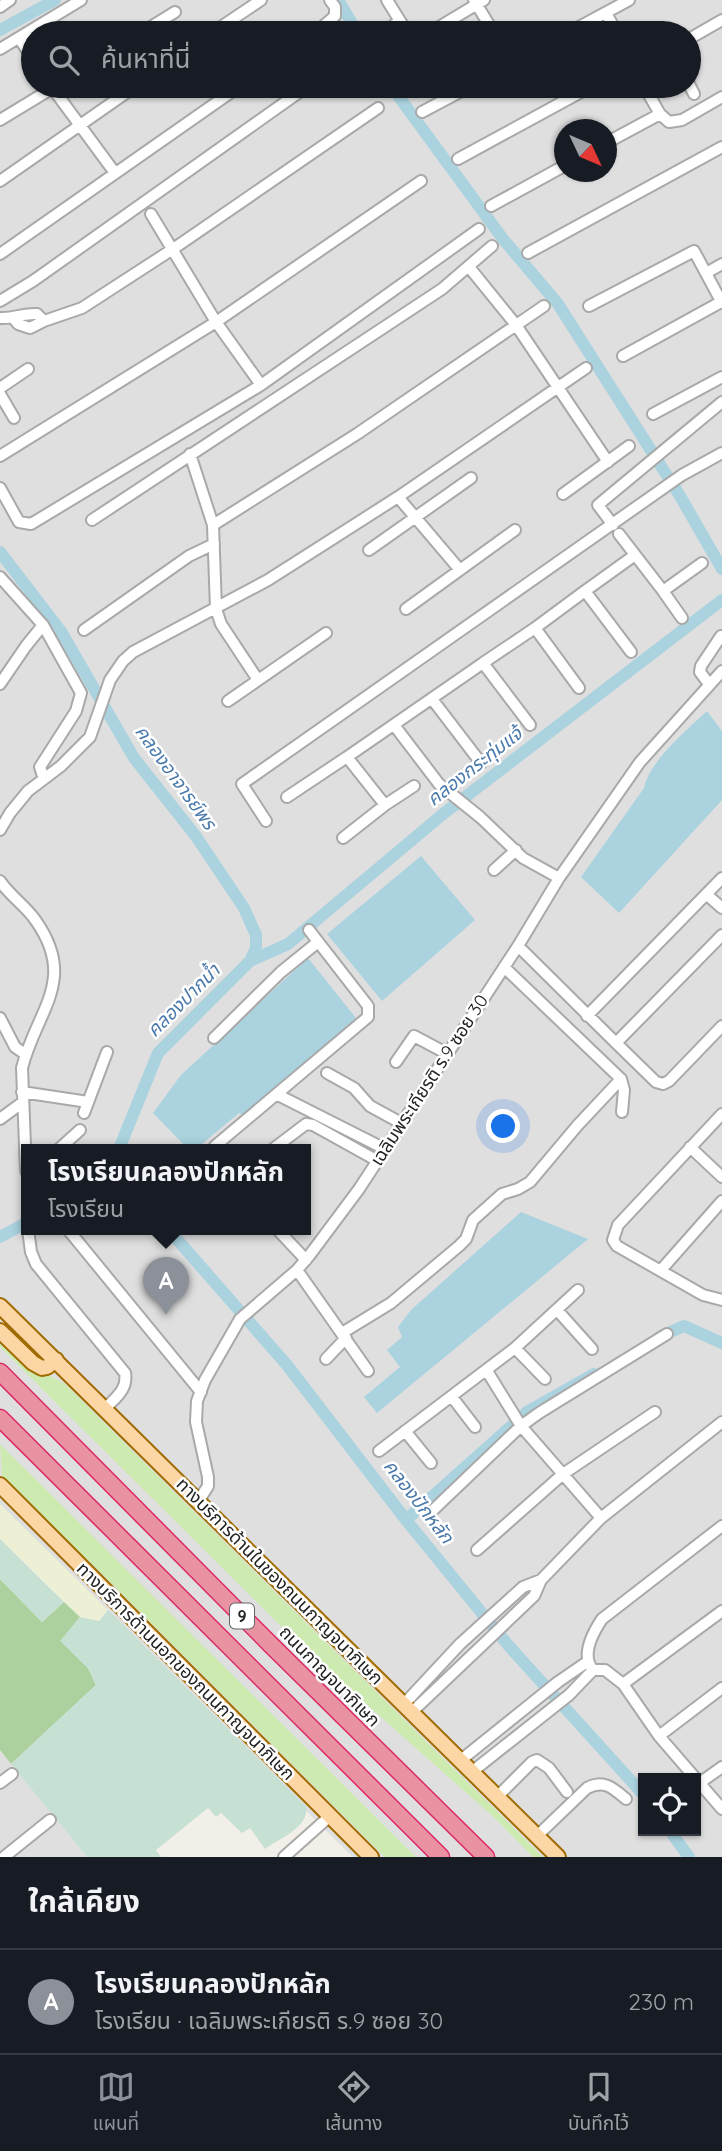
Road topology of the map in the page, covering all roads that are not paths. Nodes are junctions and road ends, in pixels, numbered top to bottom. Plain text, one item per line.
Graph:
1 (10, 0) edge
2 (81, 0) edge
3 (261, 0) edge
4 (330, 0) edge
5 (387, 0) edge
6 (629, 0) edge
7 (478, 2) edge
8 (0, 7) edge
9 (175, 12) dead end
10 (606, 13) junction
11 (47, 21) edge
12 (160, 21) edge
13 (230, 21) edge
14 (329, 21) edge
15 (400, 21) edge
16 (448, 21) edge
17 (488, 21) edge
18 (591, 21) edge
19 (610, 21) edge
20 (721, 24) edge
21 (701, 33) edge
22 (19, 38) joint
23 (21, 41) edge
24 (0, 49) edge
25 (34, 98) edge
26 (62, 98) edge
27 (118, 98) edge
28 (223, 98) edge
29 (291, 98) edge
30 (447, 98) edge
31 (570, 98) edge
32 (651, 98) edge
33 (721, 101) edge
34 (378, 108) dead end
35 (422, 112) dead end
36 (660, 114) junction
37 (0, 120) edge
38 (80, 124) junction
39 (617, 138) edge
40 (722, 147) edge
41 (458, 159) dead end
42 (554, 172) edge
43 (115, 173) junction
44 (0, 181) edge
45 (421, 181) dead end
46 (491, 206) dead end
47 (151, 214) dead end
48 (480, 229) dead end
49 (492, 246) dead end
50 (173, 249) junction
51 (528, 253) dead end
52 (0, 254) edge
53 (722, 264) edge
54 (469, 267) junction
55 (706, 273) junction
56 (0, 302) edge
57 (722, 303) edge
58 (544, 306) dead end
59 (589, 306) dead end
60 (0, 318) edge
61 (216, 322) junction
62 (516, 325) junction
63 (623, 356) dead end
64 (586, 368) dead end
65 (28, 369) dead end
66 (722, 377) edge
67 (261, 385) junction
68 (556, 386) junction
69 (0, 388) edge
70 (0, 394) edge
71 (722, 402) edge
72 (8, 414) edge
73 (653, 414) dead end
74 (629, 446) dead end
75 (190, 453) junction
76 (722, 453) edge
77 (0, 456) edge
78 (608, 462) junction
79 (471, 478) dead end
80 (0, 488) edge
81 (563, 494) dead end
82 (398, 497) junction
83 (415, 518) junction
84 (92, 520) dead end
85 (214, 525) junction
86 (515, 530) dead end
87 (616, 530) junction
88 (214, 544) junction
89 (369, 550) dead end
90 (635, 555) junction
91 (702, 563) dead end
92 (460, 570) junction
93 (0, 578) edge
94 (586, 591) junction
95 (663, 592) junction
96 (216, 609) junction
97 (406, 609) dead end
98 (681, 618) dead end
99 (43, 625) junction
100 (535, 628) junction
101 (84, 630) dead end
102 (326, 633) dead end
103 (721, 636) edge
104 (631, 652) dead end
105 (483, 663) junction
106 (722, 671) edge
107 (258, 680) junction
108 (0, 684) edge
109 (709, 684) junction
110 (579, 688) dead end
111 (432, 699) junction
112 (228, 701) dead end
113 (394, 725) junction
114 (530, 725) dead end
115 (347, 757) junction
116 (481, 763) dead end
117 (44, 779) junction
118 (414, 786) dead end
119 (287, 797) dead end
120 (385, 805) junction
121 (266, 821) dead end
122 (0, 830) edge
123 (343, 838) dead end
124 (516, 850) junction
125 (494, 870) dead end
126 (559, 878) junction
127 (722, 878) edge
128 (0, 882) edge
129 (706, 894) junction
130 (722, 908) edge
131 (309, 930) dead end
132 (722, 935) edge
133 (318, 942) junction
134 (518, 946) junction
135 (504, 967) junction
136 (587, 1016) junction
137 (0, 1018) edge
138 (722, 1026) edge
139 (214, 1038) dead end
140 (5, 1039) edge
141 (616, 1042) junction
142 (107, 1052) dead end
143 (446, 1052) junction
144 (25, 1054) junction
145 (396, 1062) dead end
146 (327, 1073) dead end
147 (621, 1079) junction
148 (278, 1095) junction
149 (23, 1097) junction
150 (88, 1102) junction
151 (622, 1112) dead end
152 (84, 1113) dead end
153 (722, 1114) edge
154 (0, 1119) edge
155 (401, 1123) junction
156 (80, 1130) dead end
157 (25, 1144) edge
158 (65, 1144) edge
159 (217, 1144) edge
160 (280, 1144) edge
161 (690, 1147) junction
162 (383, 1148) junction
163 (376, 1160) junction
164 (722, 1177) edge
165 (722, 1201) edge
166 (28, 1235) edge
167 (73, 1235) edge
168 (283, 1235) edge
169 (306, 1260) junction
170 (297, 1270) junction
171 (661, 1270) junction
172 (578, 1290) dead end
173 (722, 1300) edge
174 (0, 1306) edge
175 (557, 1310) junction
176 (0, 1331) edge
177 (667, 1334) dead end
178 (344, 1336) junction
179 (516, 1348) junction
180 (592, 1349) dead end
181 (326, 1359) dead end
182 (56, 1360) junction
183 (368, 1371) dead end
184 (487, 1371) junction
185 (0, 1372) edge
186 (545, 1379) dead end
187 (201, 1392) junction
188 (452, 1397) junction
189 (106, 1408) junction
190 (655, 1412) dead end
191 (0, 1418) edge
192 (722, 1422) edge
193 (520, 1424) junction
194 (475, 1427) dead end
195 (405, 1431) junction
196 (379, 1451) dead end
197 (431, 1463) dead end
198 (562, 1474) junction
199 (0, 1485) edge
200 (198, 1502) junction
201 (431, 1512) dead end
202 (601, 1518) junction
203 (722, 1526) edge
204 (477, 1550) dead end
205 (541, 1580) junction
206 (722, 1611) edge
207 (590, 1666) junction
208 (622, 1684) junction
209 (722, 1689) edge
210 (409, 1707) junction
211 (659, 1736) junction
212 (461, 1760) junction
213 (722, 1767) edge
214 (473, 1771) junction
215 (692, 1773) edge
216 (12, 1774) dead end
217 (0, 1783) edge
218 (701, 1783) joint
219 (567, 1792) dead end
220 (497, 1797) junction
221 (626, 1799) dead end
222 (722, 1809) edge
223 (330, 1816) junction
224 (50, 1820) dead end
225 (537, 1836) junction
226 (4, 1857) edge
227 (285, 1857) edge
228 (371, 1857) edge
229 (440, 1857) edge
230 (486, 1857) edge
231 (558, 1857) edge

1 - 8 street
2 - 11 street
3 - 13 street
4 - 14 street
5 - 15 street
6 - 10 street
7 - 16 street
7 - 17 street
9 - 12 street
10 - 18 street
10 - 19 street
20 - 21 street
22 - 23 street
22 - 24 street
25 - 37 street
26 - 38 street
27 - 38 street
28 - 43 street
29 - 56 street
30 - 35 street
31 - 41 street
32 - 36 street
33 - 36 street
34 - 50 street
36 - 39 street
38 - 43 street
38 - 44 street
40 - 51 street
42 - 46 street
43 - 52 street
45 - 61 street
47 - 50 street
48 - 67 street
49 - 54 street
50 - 60 street
50 - 61 street
53 - 55 street
54 - 62 street
54 - 75 street
55 - 57 street
55 - 59 street
57 - 63 street
58 - 62 street
61 - 67 street
61 - 77 street
62 - 68 street
62 - 85 street
64 - 68 street
65 - 69 street
66 - 73 street
67 - 80 street
68 - 78 street
68 - 82 street
70 - 72 street
71 - 87 street
74 - 78 street
75 - 84 street
75 - 85 street
76 - 87 street
78 - 81 street
79 - 83 street
82 - 83 street
82 - 96 street
83 - 89 street
83 - 92 street
85 - 88 street
86 - 92 street
87 - 90 street
87 - 121 street
88 - 96 street
88 - 101 street
90 - 94 street
90 - 95 street
91 - 95 street
92 - 97 street
93 - 99 street
94 - 100 street
94 - 104 street
95 - 98 street
96 - 107 street
96 - 117 street
99 - 108 street
99 - 117 street
100 - 105 street
100 - 110 street
102 - 107 street
103 - 109 street
105 - 111 street
105 - 114 street
106 - 109 street, เฉลิมพระเกียรติ ร.9 ซอย 30
107 - 112 street
109 - 126 street, เฉลิมพระเกียรติ ร.9 ซอย 30
111 - 113 street
111 - 116 street
113 - 115 street
113 - 124 street
115 - 119 street
115 - 120 street
117 - 122 street
118 - 120 street
120 - 123 street
124 - 125 street
124 - 126 street
126 - 134 street, เฉลิมพระเกียรติ ร.9 ซอย 30
127 - 129 street
128 - 144 street
129 - 130 street
129 - 136 street
131 - 133 street
132 - 141 street
133 - 139 street
133 - 148 street
134 - 135 street, เฉลิมพระเกียรติ ร.9 ซอย 30
134 - 136 street
135 - 143 street, เฉลิมพระเกียรติ ร.9 ซอย 30
135 - 147 street
136 - 141 street
137 - 140 street
138 - 141 street
140 - 144 street
142 - 150 street
143 - 145 street
143 - 155 street, เฉลิมพระเกียรติ ร.9 ซอย 30
144 - 149 street
146 - 155 street
147 - 151 street
147 - 178 street
148 - 159 street
148 - 162 street
149 - 150 street
149 - 154 street
149 - 157 street
150 - 152 street
153 - 161 street
155 - 162 street, เฉลิมพระเกียรติ ร.9 ซอย 30
156 - 158 street
160 - 163 street
161 - 164 street
161 - 171 street
162 - 163 street, เฉลิมพระเกียรติ ร.9 ซอย 30
163 - 169 street, เฉลิมพระเกียรติ ร.9 ซอย 30
165 - 171 street
166 - 189 street
167 - 187 street
168 - 169 street
169 - 170 street, เฉลิมพระเกียรติ ร.9 ซอย 30
170 - 178 street
170 - 187 street, เฉลิมพระเกียรติ ร.9 ซอย 30
171 - 173 street
172 - 175 street
174 - 182 main road, ทางบริการด้านในของถนนกาญจนาภิเษก
175 - 179 street
175 - 180 street
176 - 182 main road
177 - 193 street
178 - 181 street
178 - 183 street
179 - 184 street
179 - 186 street
182 - 189 main road, ทางบริการด้านในของถนนกาญจนาภิเษก
184 - 188 street
184 - 193 street
185 - 230 highway, ถนนกาญจนาภิเษก / 9
187 - 200 street, เฉลิมพระเกียรติ ร.9 ซอย 30
188 - 194 street
188 - 195 street
189 - 200 main road, ทางบริการด้านในของถนนกาญจนาภิเษก
190 - 198 street
191 - 229 highway, 9
192 - 202 street
193 - 198 street
193 - 201 street
195 - 196 street
195 - 197 street
198 - 202 street
198 - 204 street
199 - 223 main road, ทางบริการด้านนอกของถนนกาญจนาภิเษก
200 - 210 main road, ทางบริการด้านในของถนนกาญจนาภิเษก
202 - 205 street
203 - 207 street
205 - 210 street
205 - 210 street
206 - 208 street
207 - 208 street
207 - 212 street
207 - 214 street
208 - 211 street
209 - 211 street
210 - 212 main road, ทางบริการด้านในของถนนกาญจนาภิเษก
211 - 215 street
212 - 214 main road, ทางบริการด้านในของถนนกาญจนาภิเษก
213 - 218 street
214 - 220 main road, ทางบริการด้านในของถนนกาญจนาภิเษก
216 - 217 street
218 - 222 street
219 - 220 street
220 - 225 main road, ทางบริการด้านในของถนนกาญจนาภิเษก
221 - 225 street
223 - 227 street
223 - 228 main road, ทางบริการด้านนอกของถนนกาญจนาภิเษก
224 - 226 street
225 - 231 main road, ทางบริการด้านในของถนนกาญจนาภิเษก

